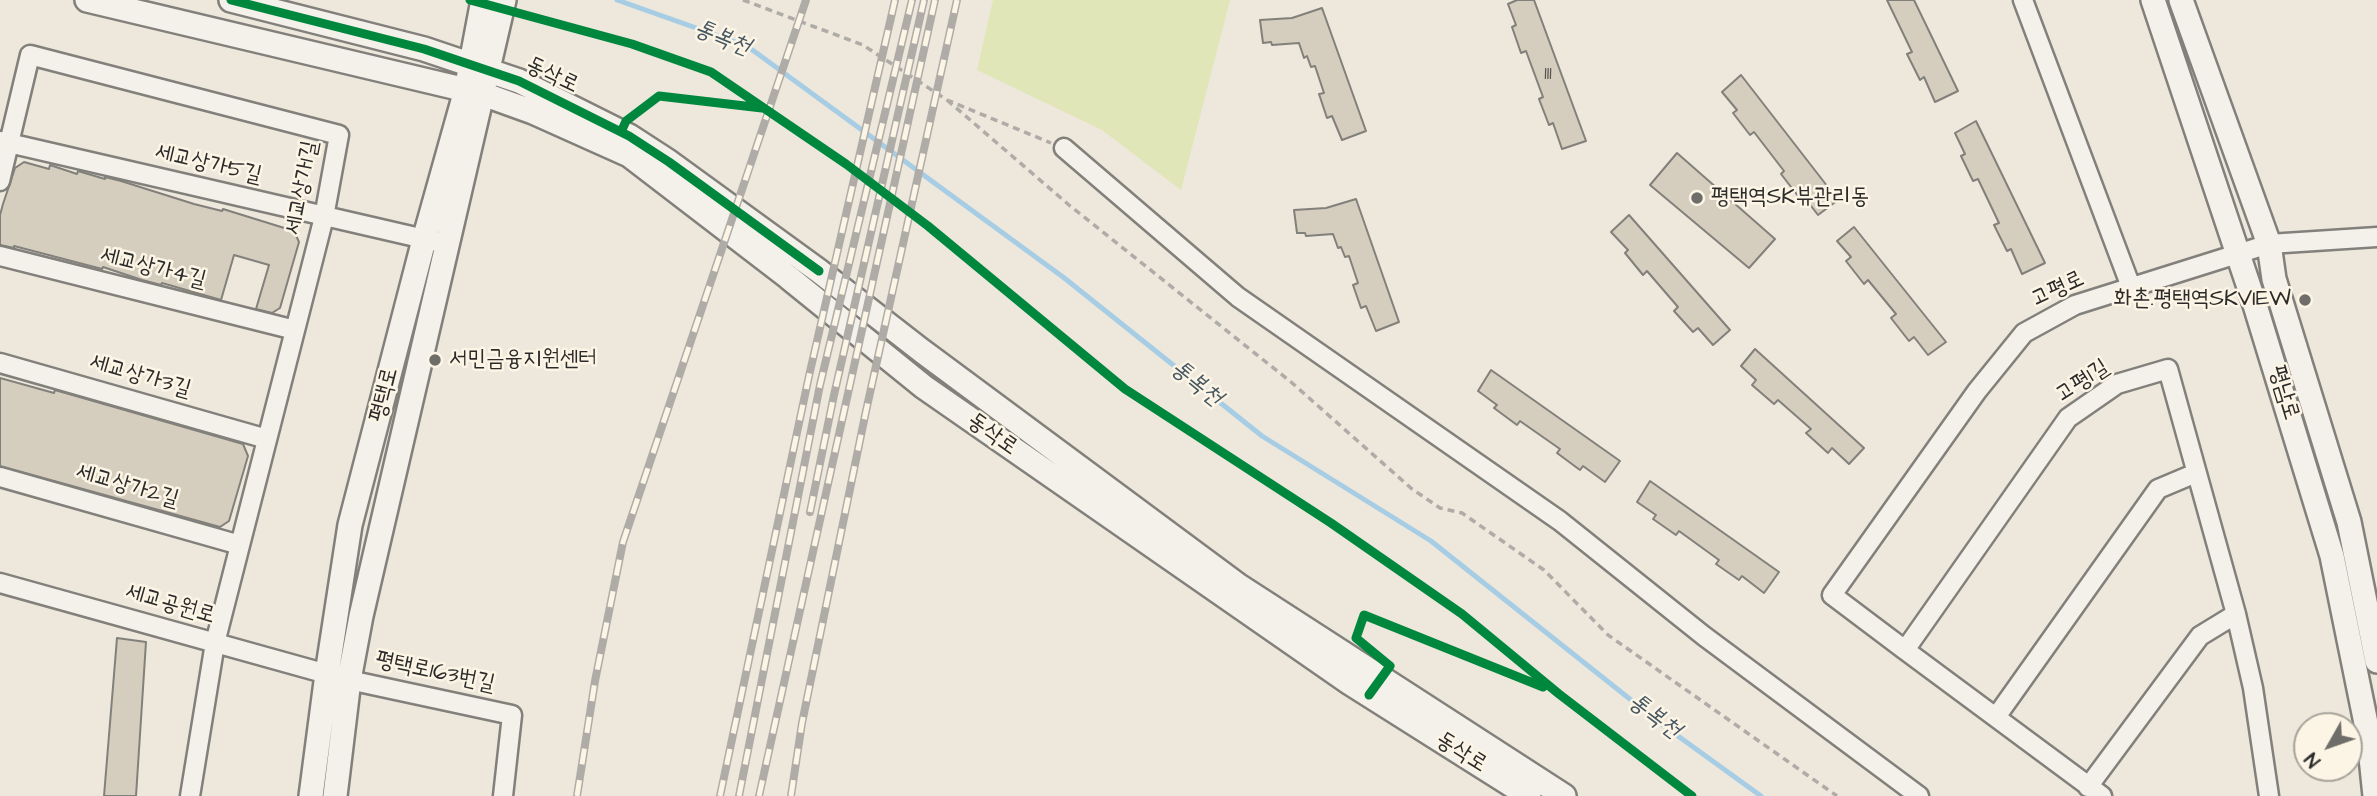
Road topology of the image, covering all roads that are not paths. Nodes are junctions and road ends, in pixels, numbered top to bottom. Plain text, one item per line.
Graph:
1 (87, 0) edge
2 (231, 0) edge
3 (484, 0) edge
4 (2023, 0) edge
5 (2153, 0) edge
6 (2181, 0) edge
7 (502, 10) edge
8 (477, 80) junction
9 (4, 142) edge
10 (1063, 148) road end
11 (0, 181) edge
12 (324, 217) junction
13 (2377, 237) edge
14 (435, 242) junction
15 (2269, 244) junction
16 (2238, 253) junction
17 (0, 256) edge
18 (2131, 287) junction
19 (295, 330) junction
20 (0, 363) edge
21 (267, 439) junction
22 (2196, 472) junction
23 (0, 477) edge
24 (240, 545) junction
25 (0, 583) edge
26 (2236, 614) junction
27 (215, 643) junction
28 (1905, 650) junction
29 (2377, 661) edge
30 (327, 674) junction
31 (349, 680) junction
32 (1996, 717) junction
33 (2095, 791) edge
34 (190, 796) edge
35 (311, 796) edge
36 (335, 796) edge
37 (503, 796) edge
38 (1529, 796) edge
39 (1564, 796) edge
40 (1919, 796) edge
41 (2269, 796) edge
42 (2375, 796) edge

1 - 8 street, 동삭로
2 - 8 street, 동삭로
3 - 8 street, 평택로
4 - 18 street
5 - 16 street, 평남로
6 - 15 street, 평남로
7 - 8 street, 평택로
8 - 14 street, 평택로
8 - 38 street, 동삭로
8 - 39 street, 동삭로
9 - 11 street, 세교상가1길
9 - 12 street, 세교상가5길
9 - 12 street, 세교상가1길
10 - 40 street
12 - 14 street, 세교상가5길
12 - 19 street, 세교상가1길
13 - 15 street, 고평로
14 - 30 street, 평택로
14 - 31 street, 평택로
15 - 16 street, 고평로
15 - 29 street, 평남로
16 - 18 street, 고평로
16 - 42 street, 평남로
17 - 19 street, 세교상가4길
18 - 28 street, 고평로
19 - 21 street, 세교상가1길
20 - 21 street, 세교상가3길
21 - 24 street, 세교상가1길
22 - 26 street, 고평1길
22 - 28 street, 고평1길
22 - 32 street
23 - 24 street, 세교상가2길
24 - 27 street, 세교상가1길
25 - 27 street, 세교공원로
26 - 33 street
26 - 41 street, 고평1길
27 - 30 street, 세교공원로
27 - 34 street, 세교상가1길
28 - 32 street
30 - 35 street, 평택로
31 - 36 street, 평택로
31 - 37 street, 평택로163번길
32 - 33 street

